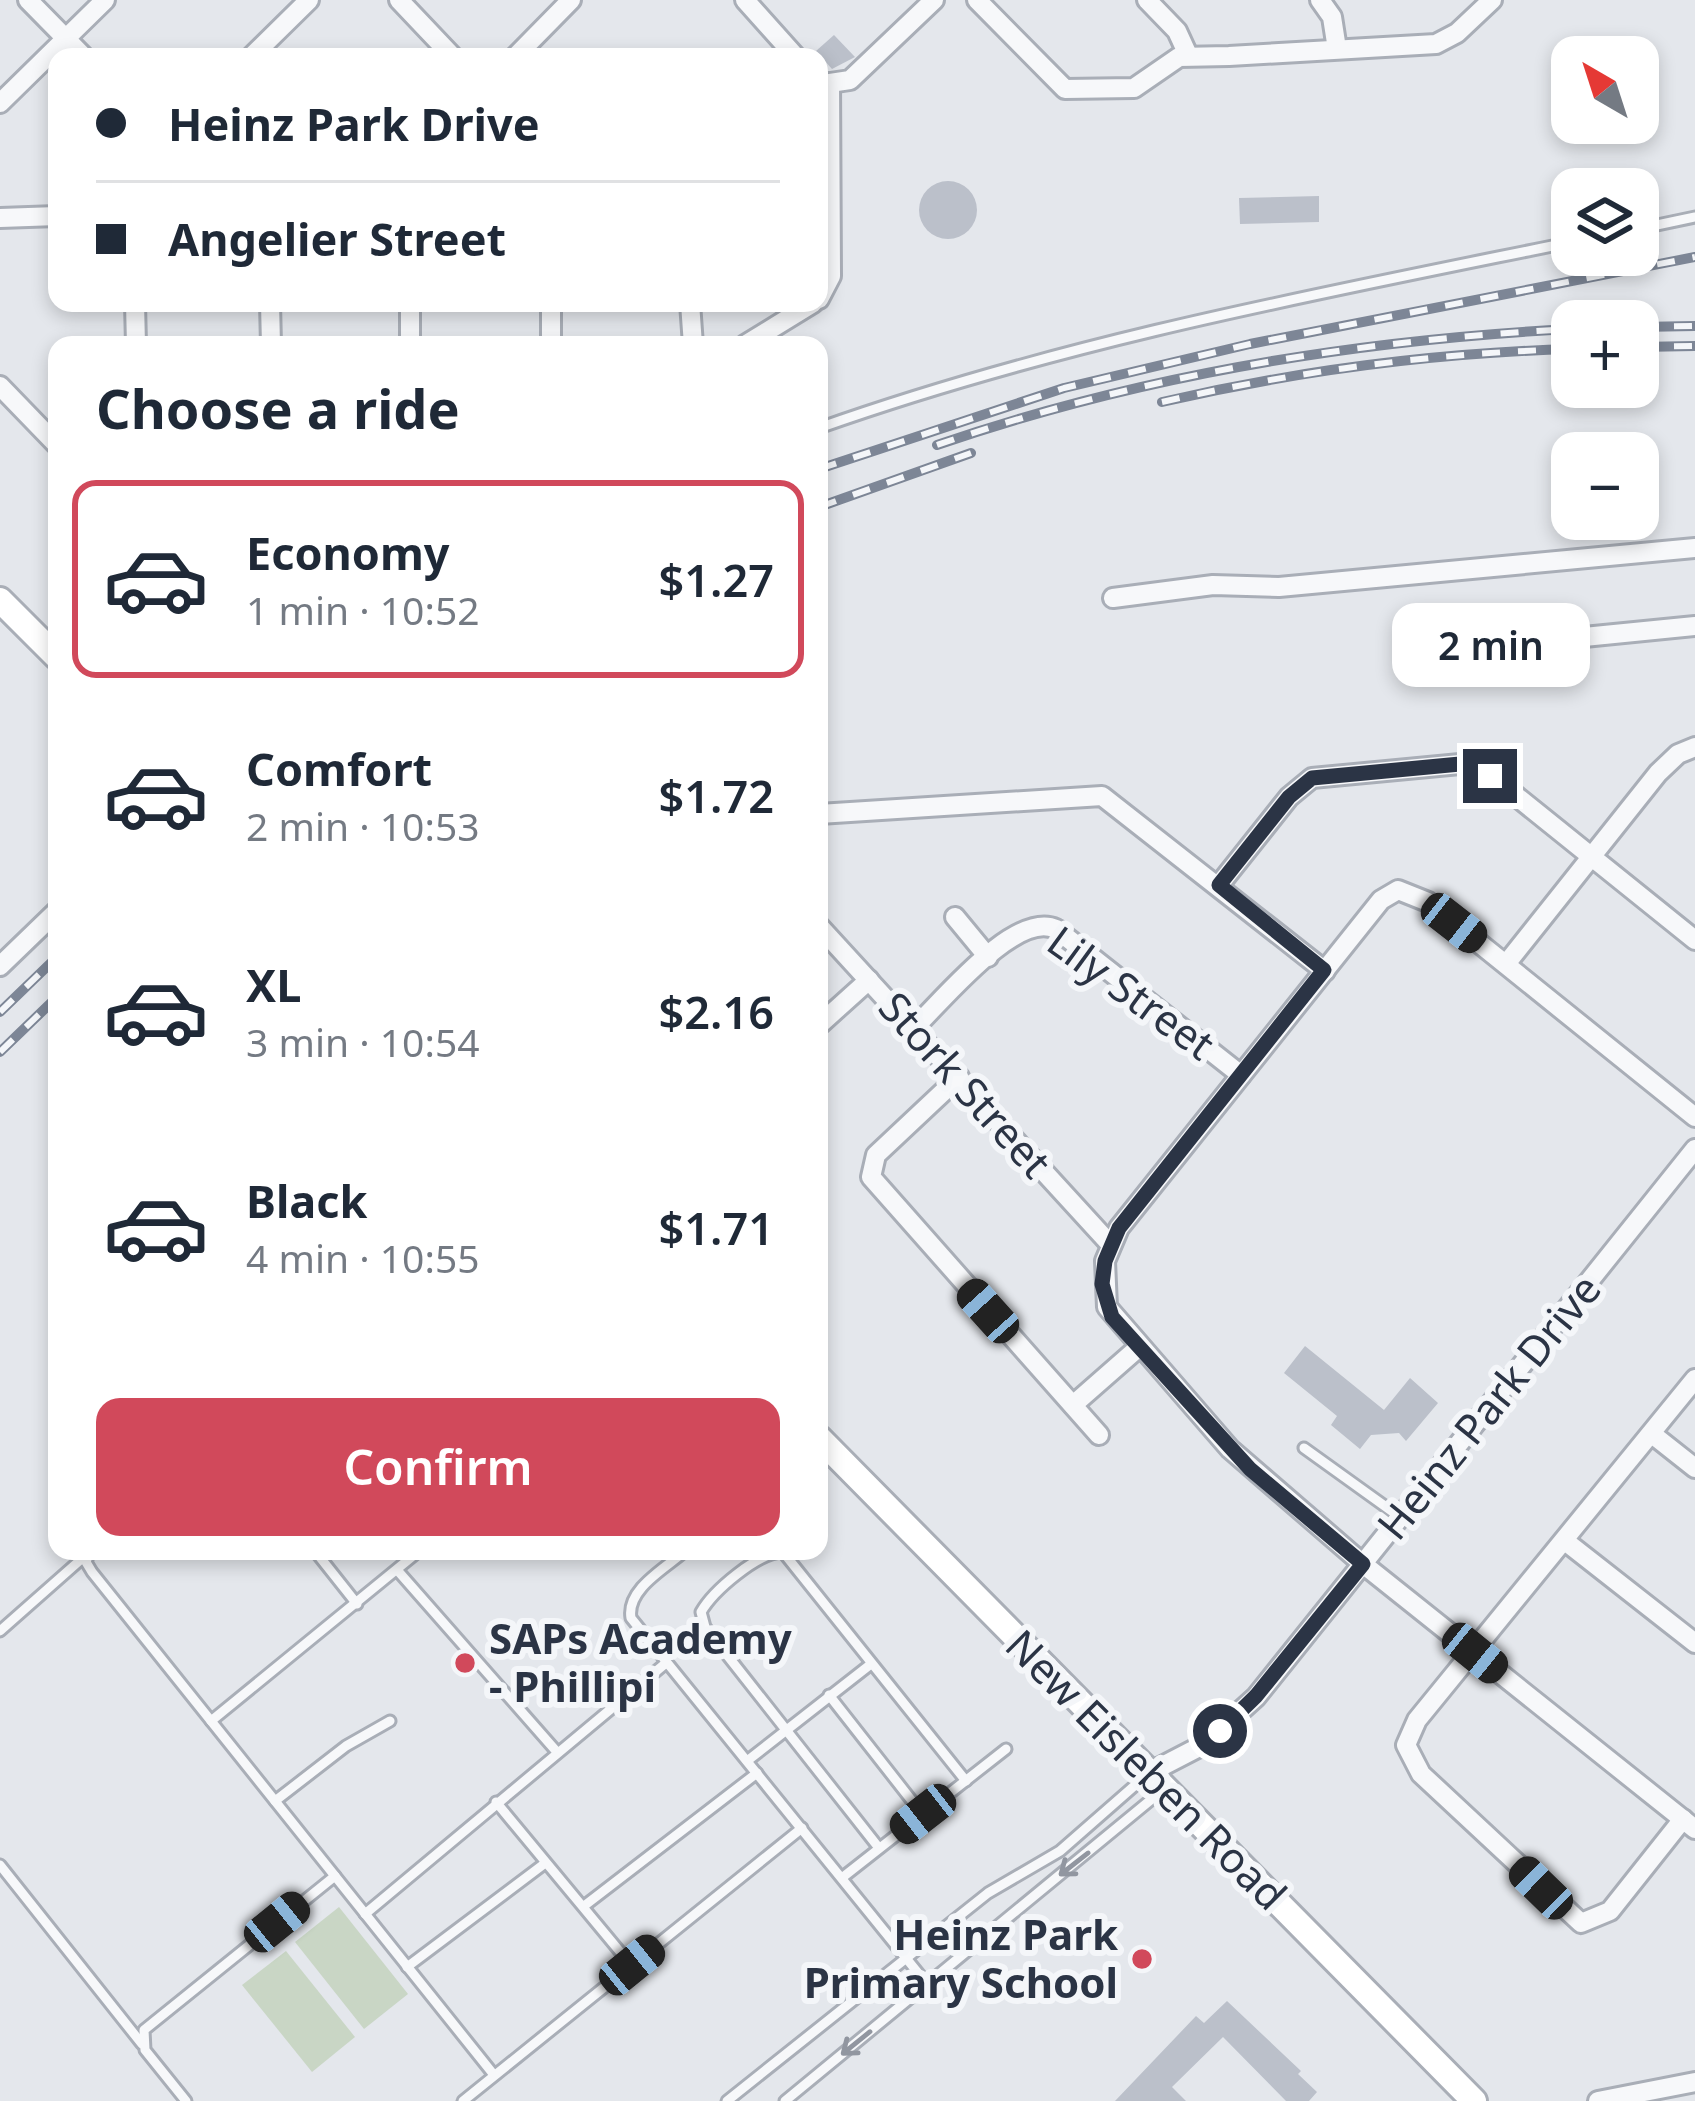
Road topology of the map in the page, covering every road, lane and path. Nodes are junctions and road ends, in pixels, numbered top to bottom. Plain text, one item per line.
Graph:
1 (28, 0) edge
2 (105, 0) edge
3 (309, 0) edge
4 (399, 0) edge
5 (572, 0) edge
6 (745, 0) edge
7 (934, 0) edge
8 (977, 0) edge
9 (1148, 0) edge
10 (1320, 0) edge
11 (1492, 0) edge
12 (67, 38) junction
13 (57, 48) edge
14 (76, 48) edge
15 (260, 48) edge
16 (444, 48) edge
17 (524, 48) edge
18 (788, 48) edge
19 (1337, 49) junction
20 (1188, 55) junction
21 (48, 56) edge
22 (828, 81) edge
23 (0, 103) edge
24 (828, 192) edge
25 (48, 217) edge
26 (1695, 217) edge
27 (0, 218) edge
28 (1659, 225) edge
29 (1551, 246) edge
30 (828, 281) edge
31 (798, 312) edge
32 (760, 336) edge
33 (3, 395) edge
34 (828, 425) edge
35 (48, 437) edge
36 (1695, 548) edge
37 (1113, 598) dead end
38 (0, 600) edge
39 (1695, 626) edge
40 (1584, 637) dead end
41 (48, 648) edge
42 (1695, 747) edge
43 (828, 813) edge
44 (1592, 856) junction
45 (1219, 885) junction
46 (955, 917) dead end
47 (48, 920) edge
48 (828, 936) edge
49 (1695, 940) edge
50 (988, 957) junction
51 (1506, 964) junction
52 (0, 966) edge
53 (1324, 970) junction
54 (869, 980) junction
55 (828, 1017) edge
56 (914, 1028) junction
57 (1241, 1075) junction
58 (959, 1078) junction
59 (1695, 1117) edge
60 (1695, 1149) edge
61 (1110, 1244) junction
62 (1138, 1348) junction
63 (1695, 1379) edge
64 (1073, 1405) junction
65 (1652, 1433) junction
66 (1100, 1435) dead end
67 (828, 1447) edge
68 (1304, 1448) dead end
69 (1695, 1468) edge
70 (1400, 1517) junction
71 (1565, 1541) junction
72 (80, 1560) edge
73 (90, 1560) edge
74 (322, 1560) edge
75 (410, 1560) edge
76 (675, 1560) edge
77 (760, 1560) edge
78 (791, 1560) edge
79 (1363, 1564) junction
80 (398, 1571) junction
81 (357, 1604) junction
82 (0, 1631) edge
83 (1695, 1643) edge
84 (1475, 1653) junction
85 (666, 1663) junction
86 (871, 1664) junction
87 (829, 1695) junction
88 (211, 1720) junction
89 (390, 1721) dead end
90 (786, 1729) junction
91 (1006, 1749) dead end
92 (556, 1752) junction
93 (747, 1761) junction
94 (757, 1773) junction
95 (966, 1780) junction
96 (1156, 1781) junction
97 (275, 1801) junction
98 (496, 1802) junction
99 (923, 1814) junction
100 (1689, 1824) edge
101 (802, 1828) junction
102 (880, 1848) junction
103 (544, 1864) junction
104 (0, 1865) edge
105 (1031, 1868) junction
106 (335, 1876) junction
107 (843, 1877) junction
108 (1043, 1888) junction
109 (584, 1906) junction
110 (365, 1914) junction
111 (905, 1957) junction
112 (632, 1965) junction
113 (407, 1966) junction
114 (927, 1984) junction
115 (142, 2044) junction
116 (494, 2075) junction
117 (1695, 2082) edge
118 (186, 2101) edge
119 (463, 2101) edge
120 (727, 2101) edge
121 (785, 2101) edge
122 (1474, 2101) edge
123 (1598, 2101) edge

1 - 12 street
2 - 12 street
3 - 15 street
4 - 16 street
5 - 17 street
6 - 18 street
7 - 22 street
8 - 20 street
9 - 20 street
10 - 19 street
11 - 19 street
12 - 13 street
12 - 14 street
19 - 20 street
21 - 23 street
24 - 30 street
25 - 27 street
26 - 28 lane
29 - 34 lane
31 - 32 street
33 - 35 street
36 - 37 street
38 - 41 main road
39 - 40 street
42 - 44 street
43 - 45 street
44 - 45 street
44 - 49 street
44 - 51 street
45 - 53 street
46 - 50 street
47 - 52 street
48 - 54 street, Stork Street
50 - 56 street, Lily Street
50 - 57 street, Lily Street
51 - 53 street
51 - 59 street
53 - 57 street
54 - 55 street
54 - 56 street, Stork Street
56 - 58 street, Stork Street
57 - 61 street
58 - 61 street, Stork Street
58 - 64 street
60 - 70 street, Heinz Park Drive
61 - 62 street
62 - 64 street
62 - 79 street
63 - 65 street
64 - 66 street
65 - 69 street
65 - 71 street
67 - 96 main road, New Eisleben Road
68 - 70 lane
70 - 79 street, Heinz Park Drive
71 - 83 street
71 - 84 street
72 - 82 lane
73 - 88 lane
74 - 81 lane
75 - 80 lane
76 - 85 lane
77 - 90 lane
78 - 86 lane
79 - 84 street
79 - 96 street, Heinz Park Drive
80 - 81 lane
80 - 92 lane
81 - 88 lane
84 - 100 street
84 - 100 street
85 - 92 lane
85 - 93 lane
86 - 87 lane
86 - 95 lane
87 - 90 lane
87 - 99 lane
88 - 97 lane
89 - 97 lane
90 - 93 lane
90 - 102 lane
91 - 95 lane
92 - 98 lane
93 - 94 lane
94 - 101 lane
94 - 109 lane
95 - 99 lane
96 - 105 lane
96 -> 108 lane
96 - 122 main road, New Eisleben Road
97 - 106 lane
98 - 103 lane
98 - 110 lane
99 - 102 lane
101 - 107 lane
101 - 112 lane
102 - 107 lane
103 - 109 lane
103 - 113 lane
104 - 115 lane
105 - 108 lane
105 - 111 lane
106 - 110 lane
106 - 115 lane
107 - 111 lane
108 - 114 lane
109 - 112 lane
110 - 113 lane
111 - 114 lane
111 - 120 lane
112 - 116 lane
113 - 116 lane
114 -> 121 lane
115 - 118 lane
116 - 119 lane
117 - 123 street

